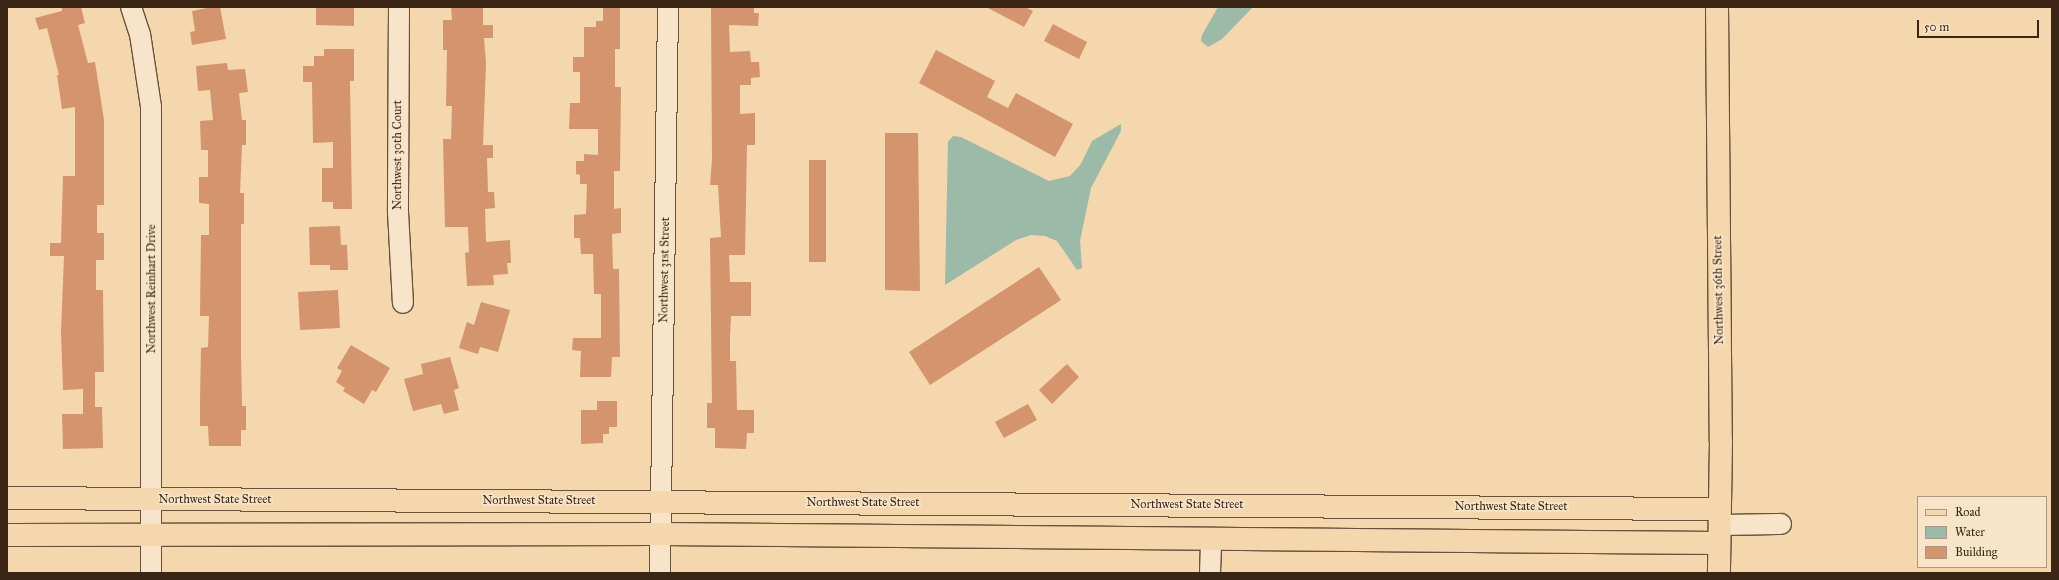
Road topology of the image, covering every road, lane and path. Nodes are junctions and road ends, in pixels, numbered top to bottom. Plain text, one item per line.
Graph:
1 (131, 7) edge
2 (399, 7) edge
3 (668, 7) edge
4 (1717, 7) edge
5 (403, 304) dead end
6 (7, 498) edge
7 (152, 499) junction
8 (663, 502) junction
9 (1781, 524) dead end
10 (1719, 526) junction
11 (152, 534) junction
12 (661, 534) junction
13 (7, 535) edge
14 (1211, 539) junction
15 (151, 573) edge
16 (660, 573) edge
17 (1210, 573) edge
18 (1719, 573) edge

1 - 7 street, Northwest Reinhart Drive
2 - 5 street, Northwest 30th Court
3 - 8 street, Northwest 31st Street
4 - 10 main road, Northwest 36th Street
6 - 7 main road, Northwest State Street
7 - 8 main road, Northwest State Street
7 - 11 street, Northwest Reinhart Drive
8 - 10 main road, Northwest State Street
8 - 12 street, Northwest 31st Street
9 - 10 street
10 - 14 main road
10 - 18 main road, Northwest 36th Street
11 - 12 main road
11 - 13 main road
11 - 15 street, Northwest Reinhart Drive
12 - 14 main road
12 - 16 street, Northwest 31st Street
14 - 17 street

